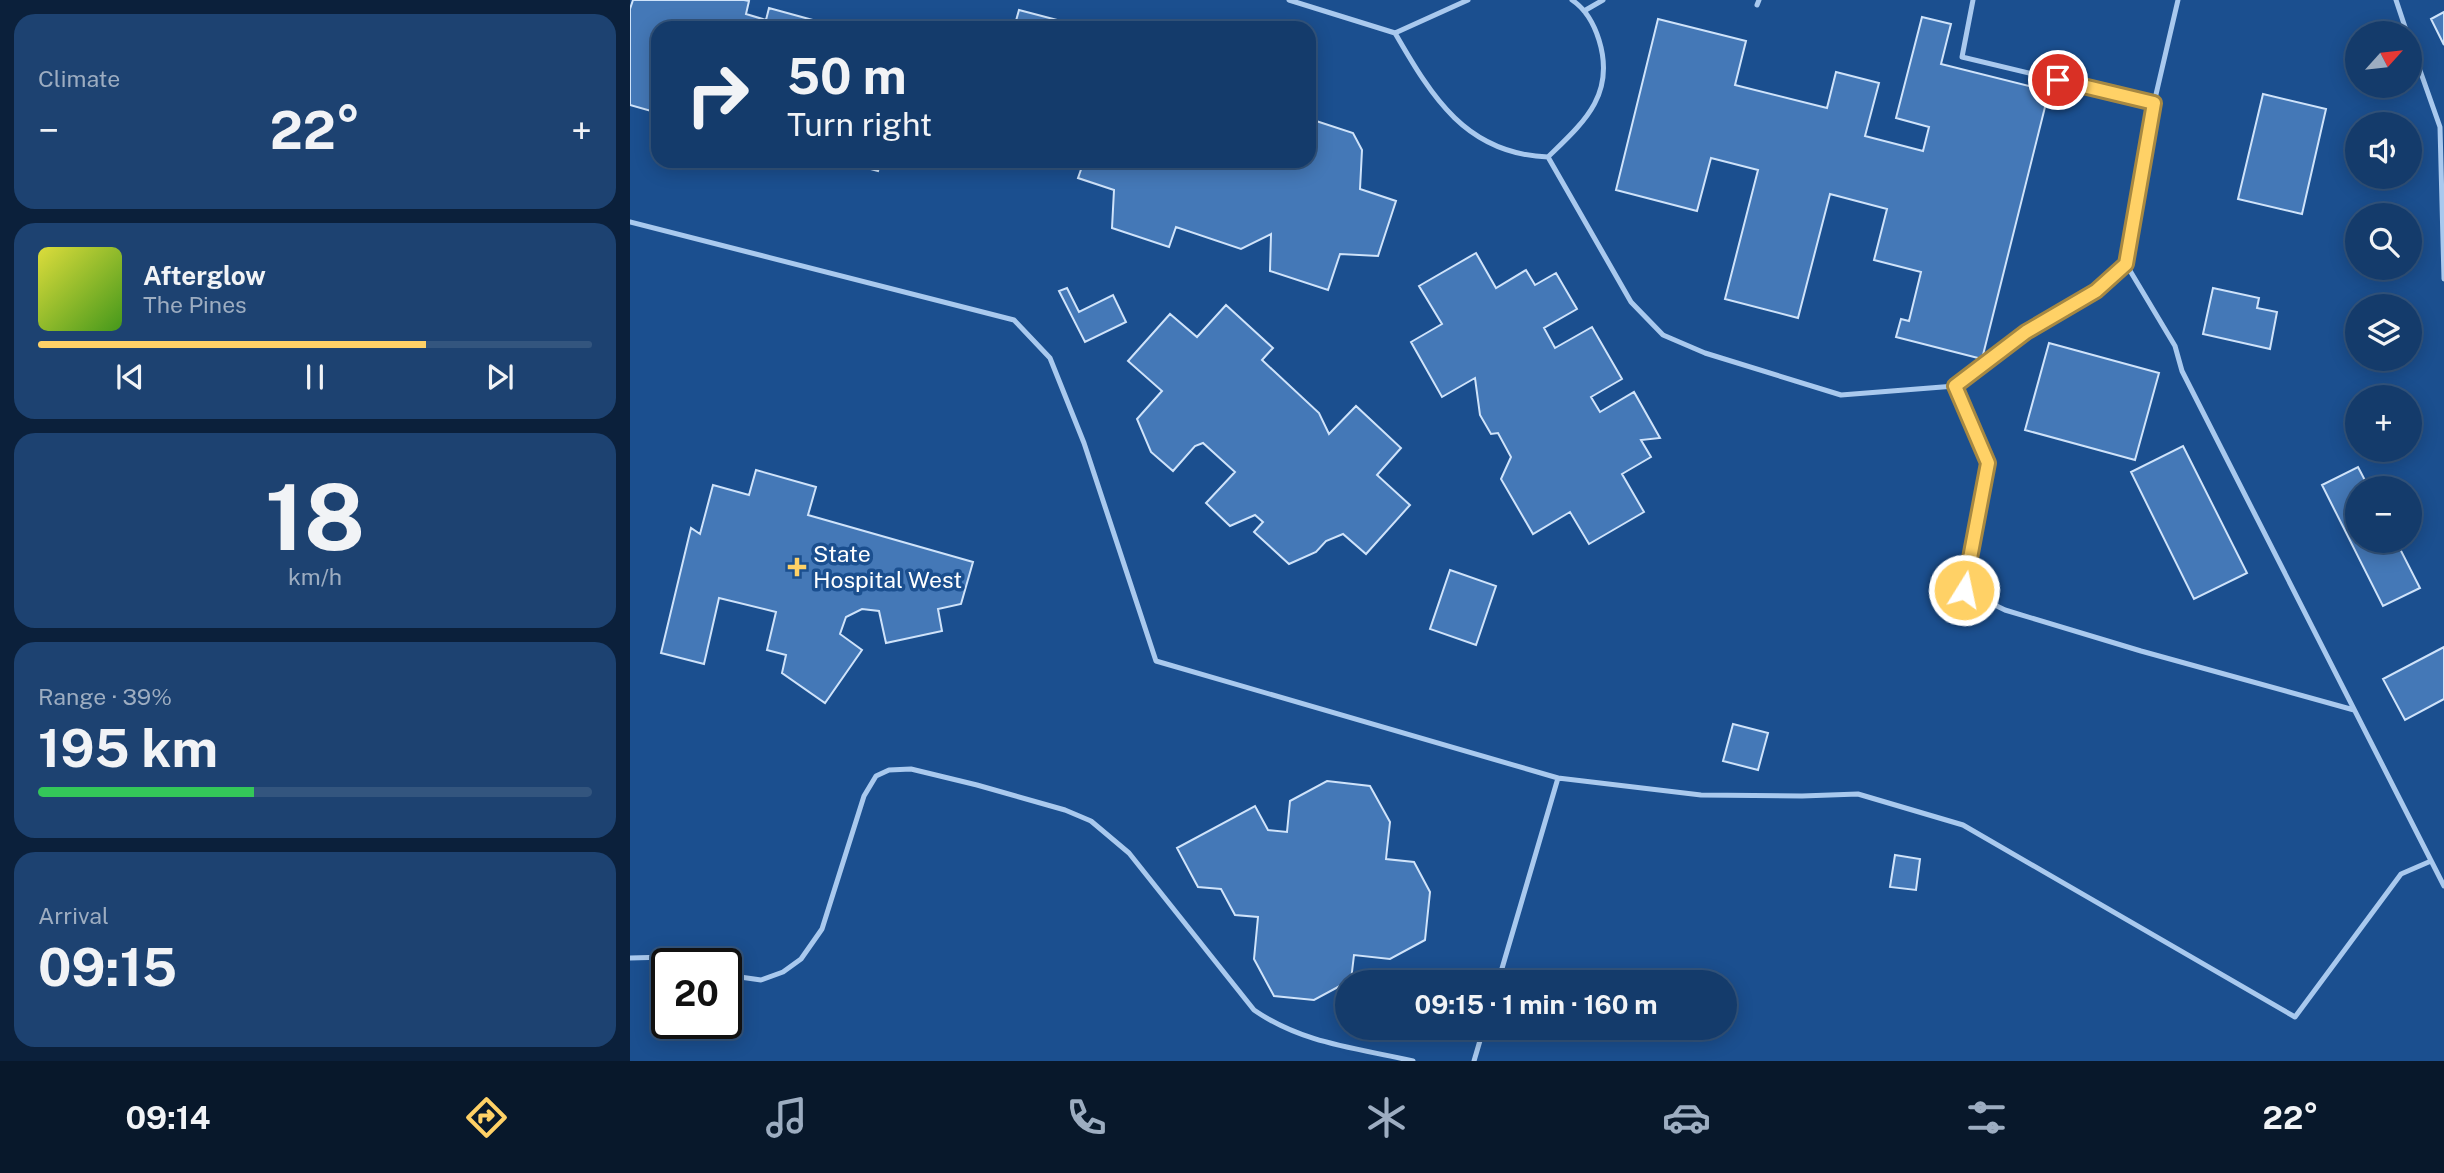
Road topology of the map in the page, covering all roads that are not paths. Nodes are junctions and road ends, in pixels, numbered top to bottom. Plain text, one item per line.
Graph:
1 (1289, 0) edge
2 (1468, 0) edge
3 (1572, 0) edge
4 (1604, 0) edge
5 (1973, 0) edge
6 (2178, 0) edge
7 (2396, 0) edge
8 (1584, 11) junction
9 (2403, 21) edge
10 (1395, 33) junction
11 (2422, 76) edge
12 (2154, 103) junction
13 (1548, 158) junction
14 (630, 222) edge
15 (2126, 264) junction
16 (2444, 279) edge
17 (1955, 386) junction
18 (2354, 710) junction
19 (1558, 778) junction
20 (2431, 861) junction
21 (2444, 886) edge
22 (651, 957) edge
23 (630, 958) edge
24 (1502, 970) edge
25 (742, 977) edge
26 (1480, 1040) edge
27 (1413, 1061) edge
28 (1474, 1061) edge

1 - 10 lane
2 - 10 lane
3 - 8 lane
4 - 8 lane
5 - 12 lane
6 - 12 lane
7 - 9 lane
8 - 13 lane
10 - 13 lane
11 - 16 lane
12 - 15 lane
13 - 17 lane
14 - 19 lane
15 - 17 lane
15 - 18 lane
17 - 18 lane
18 - 20 lane
19 - 20 lane
19 - 24 lane
20 - 21 lane
22 - 23 lane
25 - 27 lane
26 - 28 lane

